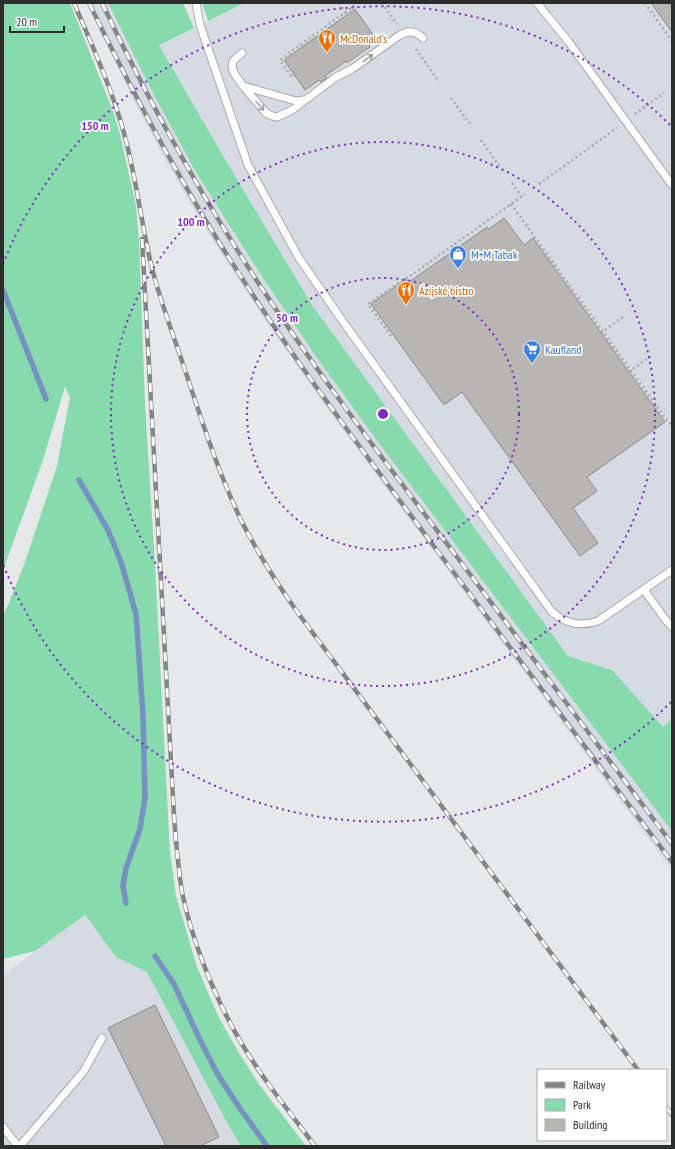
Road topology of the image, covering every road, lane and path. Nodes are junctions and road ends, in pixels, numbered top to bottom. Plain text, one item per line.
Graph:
1 (196, 3) edge
2 (339, 3) edge
3 (358, 3) edge
4 (382, 3) edge
5 (537, 3) edge
6 (645, 3) edge
7 (346, 13) junction
8 (399, 26) dead end
9 (423, 38) dead end
10 (672, 41) edge
11 (413, 45) dead end
12 (242, 53) dead end
13 (295, 75) dead end
14 (439, 82) dead end
15 (243, 86) junction
16 (664, 93) dead end
17 (451, 98) dead end
18 (306, 99) junction
19 (633, 115) dead end
20 (470, 124) dead end
21 (618, 127) dead end
22 (481, 140) dead end
23 (500, 167) dead end
24 (512, 184) dead end
25 (539, 184) dead end
26 (672, 185) edge
27 (525, 194) dead end
28 (521, 196) junction
29 (511, 204) junction
30 (624, 316) dead end
31 (602, 332) junction
32 (391, 336) dead end
33 (652, 355) dead end
34 (630, 371) junction
35 (672, 425) edge
36 (672, 570) edge
37 (644, 590) junction
38 (672, 627) edge
39 (102, 1038) dead end
40 (3, 1127) edge
41 (19, 1146) edge

1 - 37 lane
2 - 7 path
3 - 7 path
4 - 8 path
5 - 26 lane
6 - 10 path
7 - 13 path
18 -> 9 lane
11 - 14 path
12 - 15 lane
15 - 18 lane
15 -> 18 lane
16 - 19 path
17 - 20 path
21 - 25 path
22 - 23 path
24 - 28 path
27 - 28 path
28 - 29 path
29 - 31 path
29 - 32 path
30 - 31 path
31 - 34 path
33 - 34 path
34 - 35 path
36 - 37 lane
37 - 38 lane
39 - 41 lane
40 - 41 lane

